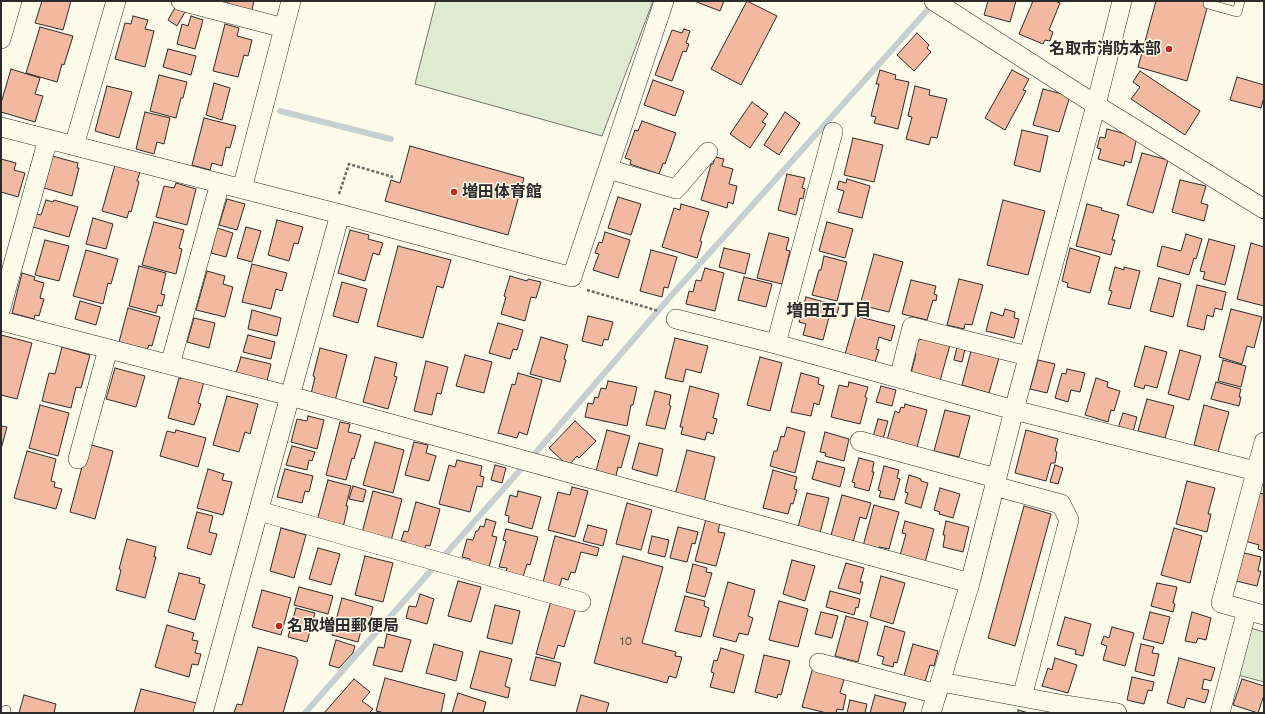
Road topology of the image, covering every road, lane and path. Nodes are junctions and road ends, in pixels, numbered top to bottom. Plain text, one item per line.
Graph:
1 (116, 1) edge
2 (181, 1) edge
3 (291, 1) edge
4 (664, 1) edge
5 (934, 1) edge
6 (1122, 1) edge
7 (1240, 1) edge
8 (1208, 4) dead end
9 (7, 10) edge
10 (284, 28) junction
11 (1, 39) edge
12 (1096, 106) junction
13 (1, 127) edge
14 (833, 132) dead end
15 (48, 139) junction
16 (74, 146) junction
17 (708, 152) dead end
18 (608, 169) junction
19 (393, 176) dead end
20 (220, 183) junction
21 (242, 189) junction
22 (340, 205) junction
23 (1264, 209) edge
24 (572, 277) junction
25 (1, 308) edge
26 (653, 309) dead end
27 (676, 319) dead end
28 (1, 321) edge
29 (776, 344) junction
30 (108, 349) junction
31 (1028, 356) junction
32 (170, 365) junction
33 (900, 378) junction
34 (290, 396) junction
35 (1014, 410) junction
36 (860, 441) dead end
37 (1264, 442) edge
38 (78, 459) dead end
39 (1260, 472) edge
40 (995, 482) junction
41 (259, 511) junction
42 (970, 583) junction
43 (581, 602) dead end
44 (1255, 613) edge
45 (820, 663) dead end
46 (939, 688) junction
47 (1022, 697) junction
48 (1064, 709) edge
49 (1106, 712) edge
50 (203, 713) edge
51 (931, 713) edge
52 (1220, 713) edge

1 - 16 street
2 - 10 street
3 - 10 street
4 - 18 street
5 - 12 street
6 - 12 street
7 - 8 lane
9 - 11 street
10 - 21 street
12 - 23 street
12 - 31 street
13 - 15 street
14 - 29 street
15 - 16 street
15 - 25 street
16 - 20 street
17 - 18 street
18 - 24 street
19 - 22 path
20 - 21 street
20 - 32 street
21 - 22 street
22 - 24 street
22 - 34 street
24 - 26 path
27 - 29 street
28 - 30 street
29 - 33 street
30 - 32 street
30 - 38 street
31 - 33 street
31 - 35 street
32 - 34 street
33 - 35 street
34 - 41 street
34 - 42 street
35 - 39 street
35 - 40 street
36 - 40 street
37 - 39 street
39 - 44 street
40 - 42 street
40 - 47 street
41 - 43 street
41 - 50 street
42 - 46 street
44 - 52 street
45 - 46 street
46 - 47 street
46 - 51 street
47 - 48 street
48 - 49 street

